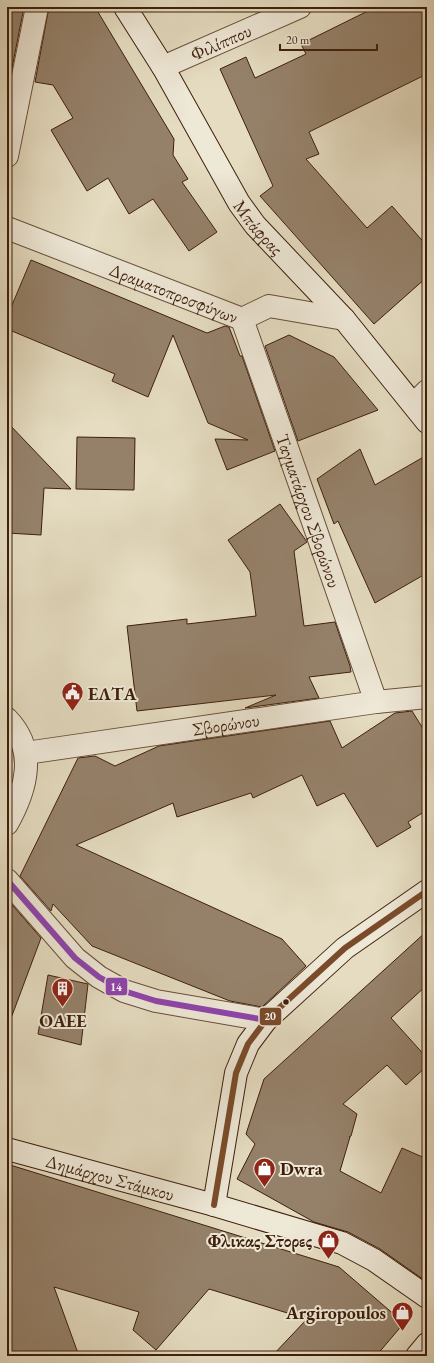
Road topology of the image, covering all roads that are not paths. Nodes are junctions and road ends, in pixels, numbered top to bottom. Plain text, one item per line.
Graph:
1 (36, 7) edge
2 (125, 7) edge
3 (300, 7) edge
4 (163, 67) junction
5 (7, 156) edge
6 (7, 228) edge
7 (242, 319) junction
8 (344, 319) junction
9 (420, 398) edge
10 (427, 422) edge
11 (427, 697) edge
12 (376, 702) junction
13 (7, 719) edge
14 (26, 753) junction
15 (7, 824) edge
16 (7, 880) edge
17 (427, 891) edge
18 (266, 1020) junction
19 (7, 1149) edge
20 (214, 1205) junction
21 (427, 1297) edge
22 (427, 1344) edge
23 (417, 1356) edge

1 - 5 street
2 - 4 street, Μπάφρας
3 - 4 street, Φιλίππου
4 - 8 street, Μπάφρας
6 - 7 street, Δραματοπροσφύγων
7 - 8 street, Δραματοπροσφύγων
7 - 12 street, Ταγματάρχου Σβορώνου
8 - 9 street, Μπάφρας
9 - 10 street, Μπάφρας
11 - 12 street, Σβορώνου
12 - 14 street, Σβορώνου
13 - 14 street
14 - 15 street
16 - 18 street
17 - 18 street
18 - 20 street
19 - 20 street, Δημάρχου Στάμκου
20 - 21 street, Δημάρχου Στάμκου
22 - 23 street

